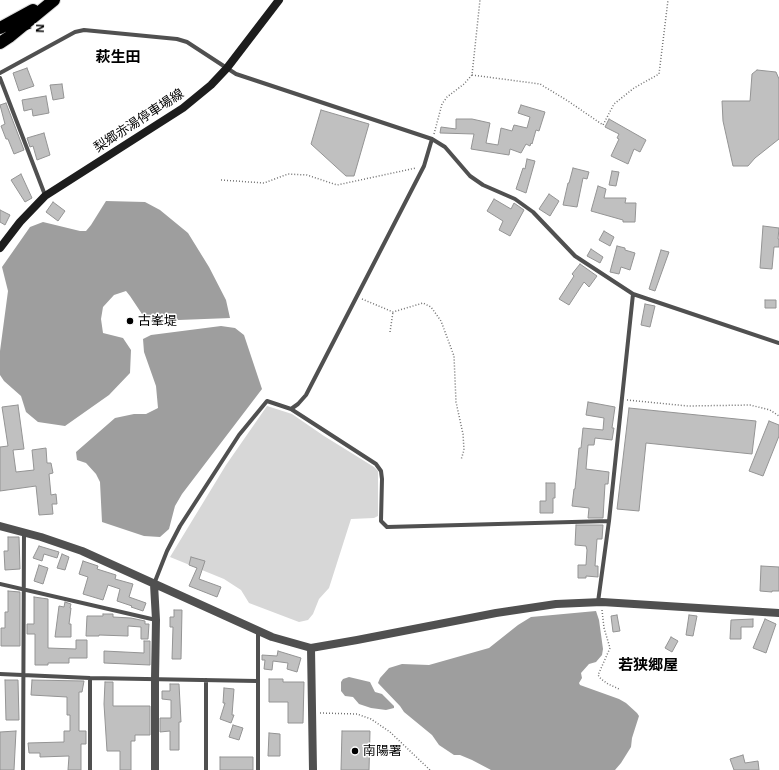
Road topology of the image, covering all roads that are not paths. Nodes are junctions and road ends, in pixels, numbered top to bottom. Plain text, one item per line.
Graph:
1 (53, 0) edge
2 (279, 0) edge
3 (0, 28) edge
4 (0, 43) edge
5 (227, 68) junction
6 (0, 73) edge
7 (0, 78) edge
8 (432, 139) junction
9 (46, 196) junction
10 (0, 248) edge
11 (633, 294) junction
12 (779, 343) edge
13 (291, 409) junction
14 (608, 521) junction
15 (0, 526) edge
16 (24, 532) junction
17 (0, 584) edge
18 (154, 584) junction
19 (24, 590) junction
20 (600, 602) junction
21 (779, 613) edge
22 (156, 620) junction
23 (258, 630) junction
24 (311, 648) junction
25 (0, 674) edge
26 (23, 675) junction
27 (90, 678) junction
28 (155, 679) junction
29 (206, 680) junction
30 (257, 681) junction
31 (23, 770) edge
32 (90, 770) edge
33 (155, 770) edge
34 (206, 770) edge
35 (258, 770) edge
36 (312, 770) edge

1 - 3 highway
1 - 4 highway
2 - 5 main road, 梨郷赤湯停車場線
5 - 6 lane
5 - 8 lane
5 - 9 main road, 梨郷赤湯停車場線
7 - 9 lane
8 - 11 lane
8 - 13 lane
9 - 10 main road, 梨郷赤湯停車場線
11 - 12 lane
11 - 14 lane
13 - 14 lane
13 - 18 lane
14 - 20 lane
15 - 16 street
16 - 18 street
16 - 19 lane
17 - 19 lane
18 - 22 street
18 - 23 street
19 - 22 lane
19 - 26 lane
20 - 21 street
20 - 24 street
22 - 28 street
23 - 24 street
23 - 30 lane
24 - 36 street
25 - 26 lane
26 - 27 lane
26 - 31 lane
27 - 28 lane
27 - 32 lane
28 - 29 lane
28 - 33 street
29 - 30 lane
29 - 34 lane
30 - 35 lane

